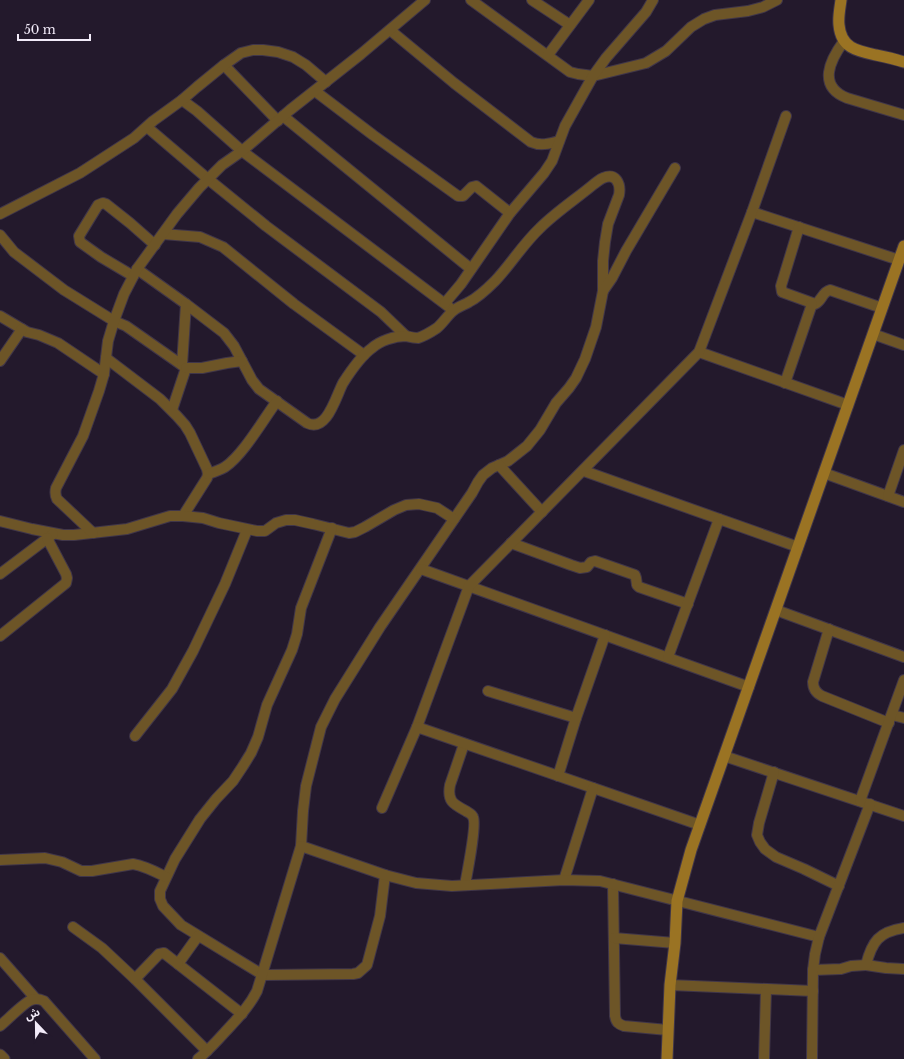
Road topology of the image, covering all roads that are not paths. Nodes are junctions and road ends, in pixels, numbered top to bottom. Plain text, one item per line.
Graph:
1 (425, 0) edge
2 (471, 0) edge
3 (532, 0) edge
4 (589, 0) edge
5 (653, 0) edge
6 (777, 0) edge
7 (841, 0) edge
8 (570, 25) junction
9 (390, 30) junction
10 (844, 41) junction
11 (548, 55) junction
12 (904, 62) edge
13 (224, 66) junction
14 (593, 76) junction
15 (326, 82) junction
16 (315, 91) junction
17 (182, 100) junction
18 (904, 115) edge
19 (786, 116) dead end
20 (280, 118) junction
21 (147, 126) junction
22 (559, 141) junction
23 (242, 151) junction
24 (674, 168) dead end
25 (208, 178) junction
26 (752, 212) junction
27 (510, 213) junction
28 (0, 214) edge
29 (799, 228) junction
30 (163, 234) junction
31 (0, 235) edge
32 (155, 245) junction
33 (904, 246) edge
34 (900, 260) junction
35 (471, 269) junction
36 (135, 272) junction
37 (603, 291) junction
38 (445, 303) junction
39 (186, 304) junction
40 (812, 304) junction
41 (882, 308) junction
42 (454, 310) junction
43 (0, 316) edge
44 (114, 321) junction
45 (22, 329) junction
46 (873, 334) junction
47 (406, 336) junction
48 (904, 345) edge
49 (699, 352) junction
50 (364, 355) junction
51 (106, 358) junction
52 (0, 361) edge
53 (242, 361) junction
54 (184, 367) junction
55 (104, 374) junction
56 (785, 383) junction
57 (277, 401) junction
58 (848, 405) junction
59 (172, 410) junction
60 (904, 450) edge
61 (499, 465) junction
62 (584, 471) junction
63 (824, 473) junction
64 (208, 474) junction
65 (888, 496) junction
66 (904, 502) edge
67 (542, 512) junction
68 (183, 516) junction
69 (454, 519) junction
70 (718, 519) junction
71 (0, 521) edge
72 (332, 528) junction
73 (247, 530) junction
74 (92, 532) junction
75 (50, 536) junction
76 (511, 543) junction
77 (798, 547) junction
78 (421, 569) junction
79 (0, 574) edge
80 (469, 586) junction
81 (688, 604) junction
82 (776, 610) junction
83 (829, 629) junction
84 (605, 635) junction
85 (0, 636) edge
86 (668, 657) junction
87 (904, 657) edge
88 (904, 680) edge
89 (749, 687) junction
90 (488, 691) dead end
91 (576, 718) junction
92 (904, 718) edge
93 (890, 719) junction
94 (417, 728) junction
95 (135, 736) dead end
96 (464, 744) junction
97 (724, 756) junction
98 (774, 772) junction
99 (558, 776) junction
100 (593, 788) junction
101 (860, 801) junction
102 (870, 804) junction
103 (382, 808) dead end
104 (904, 816) edge
105 (700, 825) junction
106 (302, 846) junction
107 (0, 860) edge
108 (385, 875) junction
109 (166, 877) junction
110 (564, 880) junction
111 (613, 884) junction
112 (465, 885) junction
113 (839, 886) junction
114 (677, 901) junction
115 (73, 928) dead end
116 (904, 928) edge
117 (198, 936) junction
118 (614, 938) junction
119 (819, 938) junction
120 (675, 943) junction
121 (0, 958) edge
122 (178, 964) junction
123 (866, 965) junction
124 (904, 969) edge
125 (813, 970) junction
126 (263, 974) junction
127 (135, 979) junction
128 (670, 985) junction
129 (766, 990) junction
130 (813, 991) junction
131 (36, 999) junction
132 (242, 1014) junction
133 (0, 1026) edge
134 (668, 1030) junction
135 (207, 1052) junction
136 (0, 1055) edge
137 (4, 1059) edge
138 (95, 1059) edge
139 (198, 1059) edge
140 (667, 1059) edge
141 (764, 1059) edge
142 (812, 1059) edge

1 - 9 street
2 - 11 street
3 - 8 street
4 - 8 street
5 - 14 street
6 - 14 street
7 - 10 main road
8 - 11 street
9 - 15 street
9 - 22 street
10 - 12 main road
10 - 18 street
11 - 14 street
13 - 15 street
13 - 17 street
13 - 20 street
14 - 22 street
15 - 16 street
16 - 20 street
16 - 27 street
17 - 21 street
17 - 23 street
19 - 26 street
20 - 23 street
20 - 35 street
21 - 25 street
21 - 28 street
22 - 27 street
23 - 25 street
23 - 38 street
24 - 37 street
25 - 30 street
25 - 47 street
26 - 29 street
26 - 49 street
27 - 35 street
29 - 34 street
29 - 40 street
30 - 32 street
30 - 50 street
31 - 44 street
32 - 36 street
32 - 36 street
33 - 34 main road
34 - 41 main road
35 - 38 street
36 - 39 street
36 - 44 street
37 - 42 street
37 - 61 street
38 - 42 street
39 - 53 street
39 - 54 street
40 - 41 street
40 - 56 street
41 - 46 main road
42 - 47 street
43 - 45 street
44 - 51 street
44 - 54 street
45 - 52 street
45 - 55 street
46 - 48 street
46 - 58 main road
47 - 50 street
49 - 56 street
49 - 62 street
50 - 57 street
51 - 55 street
51 - 59 street
53 - 54 street
53 - 57 street
54 - 59 street
55 - 74 street
56 - 58 street
57 - 64 street
58 - 63 main road
59 - 64 street
60 - 65 street
61 - 67 street
61 - 69 street
62 - 67 street
62 - 70 street
63 - 65 street
63 - 77 main road
64 - 68 street
65 - 66 street
67 - 76 street
68 - 73 street
68 - 74 street
69 - 72 street
69 - 78 street
70 - 77 street
70 - 81 street
71 - 75 street
72 - 73 street
72 - 109 street
73 - 95 street
74 - 75 street
75 - 79 street
75 - 85 street
76 - 80 street
76 - 81 street
77 - 82 main road
78 - 80 street
78 - 106 street
80 - 84 street
80 - 94 street
81 - 86 street
82 - 83 street
82 - 89 main road
83 - 87 street
83 - 93 street
84 - 86 street
84 - 91 street
86 - 89 street
88 - 93 street
89 - 97 main road
90 - 91 street
91 - 99 street
92 - 93 street
93 - 101 street
94 - 96 street
94 - 103 street
96 - 99 street
96 - 112 street
97 - 98 street
97 - 105 main road
98 - 101 street
98 - 113 street
99 - 100 street
100 - 105 street
100 - 110 street
101 - 102 street
102 - 104 street
102 - 113 street
105 - 114 main road
106 - 108 street
106 - 126 street
107 - 109 street
108 - 112 street
108 - 126 street
109 - 117 street
110 - 111 street
110 - 112 street
111 - 114 street
111 - 118 street
113 - 119 street
114 - 119 street
114 - 120 main road
115 - 127 street
116 - 123 street
117 - 122 street
117 - 126 street
118 - 120 street
118 - 134 street
119 - 125 street
120 - 128 main road
121 - 131 street
122 - 127 street
122 - 132 street
123 - 124 street
123 - 125 street
125 - 130 street
126 - 132 street
127 - 135 street
128 - 129 street
128 - 134 main road
129 - 130 street
129 - 141 street
130 - 142 street
131 - 133 street
131 - 138 street
132 - 135 street
134 - 140 main road
135 - 139 street
136 - 137 street

